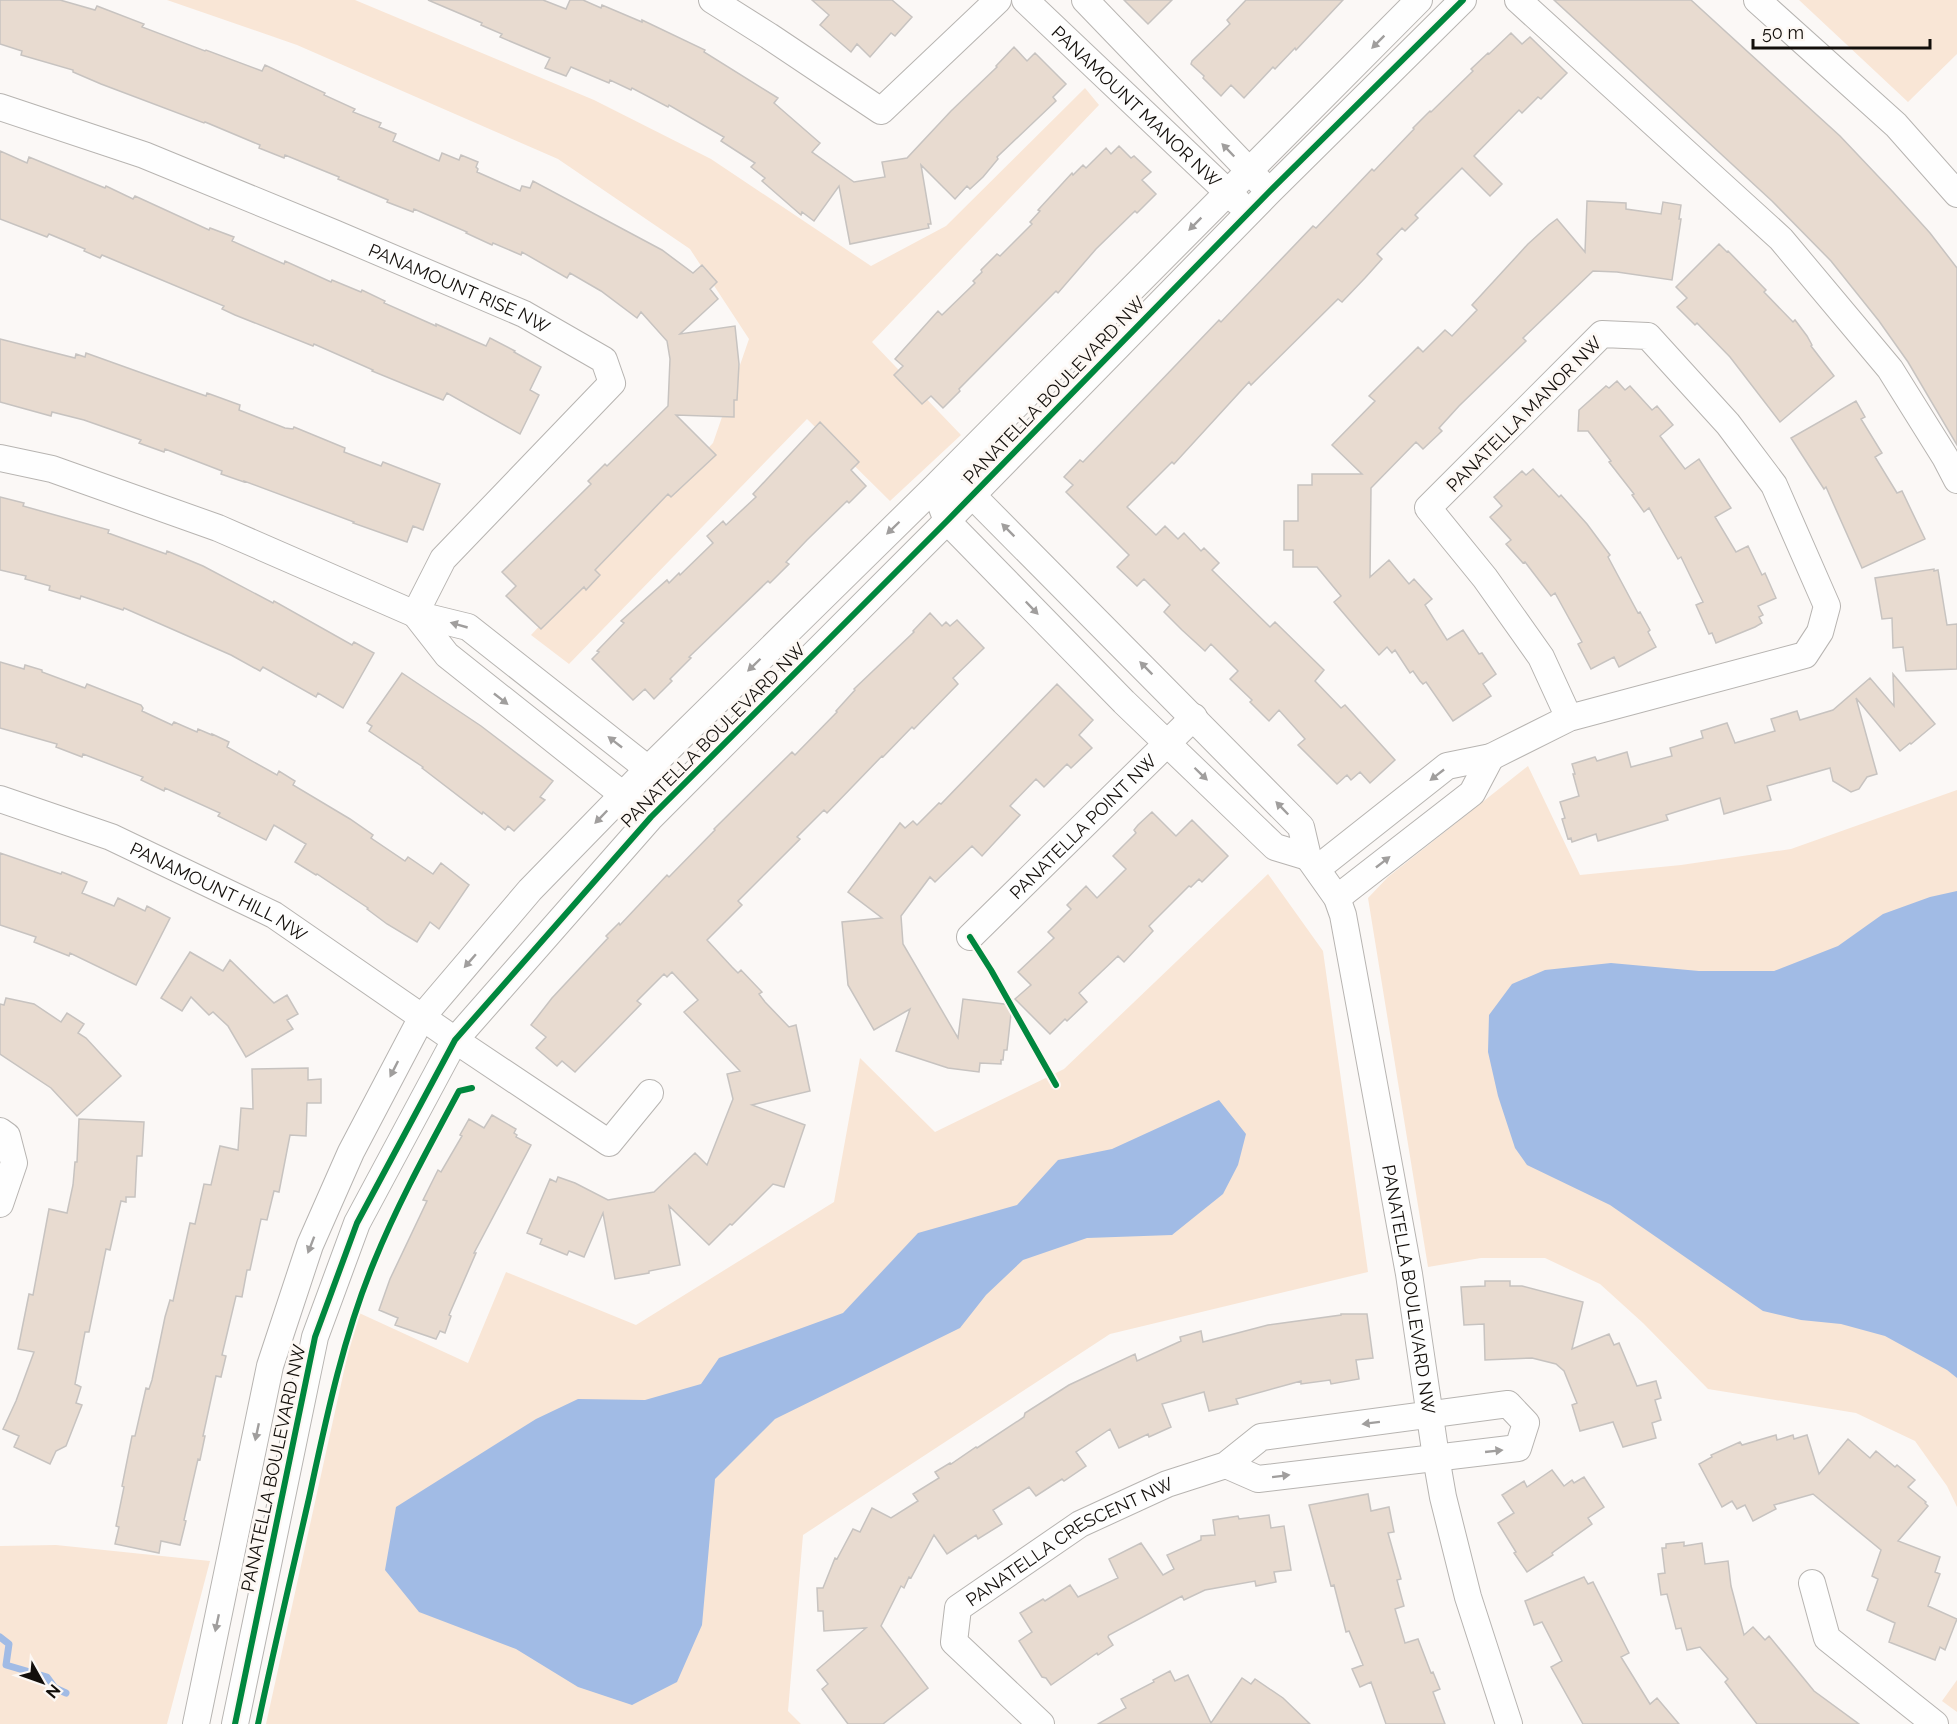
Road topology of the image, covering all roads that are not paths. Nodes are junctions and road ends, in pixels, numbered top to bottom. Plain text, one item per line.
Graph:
1 (712, 0) edge
2 (998, 0) edge
3 (1025, 0) edge
4 (1084, 0) edge
5 (1419, 0) edge
6 (1463, 0) edge
7 (1518, 0) edge
8 (1757, 0) edge
9 (0, 108) edge
10 (1248, 171) junction
11 (1955, 186) edge
12 (1227, 191) junction
13 (1269, 192) junction
14 (1250, 213) junction
15 (0, 458) edge
16 (1957, 480) edge
17 (935, 487) junction
18 (972, 495) junction
19 (947, 521) junction
20 (415, 614) junction
21 (1194, 717) junction
22 (1569, 718) junction
23 (1168, 743) junction
24 (1491, 757) junction
25 (649, 768) junction
26 (676, 792) junction
27 (623, 795) junction
28 (0, 799) edge
29 (651, 817) junction
30 (1313, 863) junction
31 (1337, 898) junction
32 (970, 937) dead end
33 (422, 1017) junction
34 (455, 1040) junction
35 (650, 1093) dead end
36 (0, 1131) edge
37 (0, 1204) edge
38 (1429, 1416) junction
39 (1436, 1456) junction
40 (1226, 1465) junction
41 (1812, 1583) dead end
42 (196, 1724) edge
43 (235, 1724) edge
44 (1041, 1724) edge
45 (1509, 1724) edge
46 (1935, 1724) edge

1 - 2 street
3 - 12 street, PANAMOUNT MANOR NW
10 -> 4 street, PANAMOUNT MANOR NW
5 -> 10 street, PANATELLA BOULEVARD NW
6 - 13 street, PANATELLA BOULEVARD NW
7 - 16 street
8 - 11 street
9 - 20 street, PANAMOUNT RISE NW
10 - 12 street, PANATELLA BOULEVARD NW
10 - 13 street, PANAMOUNT MANOR NW
12 - 14 street, PANAMOUNT MANOR NW
12 -> 17 street, PANATELLA BOULEVARD NW
13 - 14 street, PANATELLA BOULEVARD NW
14 - 18 street, PANATELLA BOULEVARD NW
15 - 20 street
17 - 18 street, PANATELLA BOULEVARD NW
17 - 19 street
17 -> 25 street, PANATELLA BOULEVARD NW
18 - 19 street, PANATELLA BOULEVARD NW
21 -> 18 street, PANATELLA BOULEVARD NW
19 -> 23 street
19 - 26 street, PANATELLA BOULEVARD NW
25 -> 20 street
20 -> 27 street
21 - 23 street, PANATELLA POINT NW
30 -> 21 street, PANATELLA BOULEVARD NW
22 - 22 street, PANATELLA MANOR NW
22 - 24 street, PANATELLA MANOR NW
23 -> 30 street
23 - 32 street, PANATELLA POINT NW
24 -> 30 street, PANATELLA MANOR NW
31 -> 24 street
25 - 26 street
25 - 27 street, PANATELLA BOULEVARD NW
26 - 29 street, PANATELLA BOULEVARD NW
27 - 29 street
27 -> 33 street, PANATELLA BOULEVARD NW
28 - 33 street, PANAMOUNT HILL NW
29 - 34 street, PANATELLA BOULEVARD NW
30 - 31 street, PANATELLA BOULEVARD NW
31 - 38 street, PANATELLA BOULEVARD NW
33 - 34 street, PANAMOUNT HILL NW
33 -> 42 street, PANATELLA BOULEVARD NW
34 - 35 street, PANAMOUNT HILL NW
34 - 43 street, PANATELLA BOULEVARD NW
36 - 37 street
38 - 39 street, PANATELLA BOULEVARD NW
39 -> 38 street, PANATELLA CRESCENT NW
38 -> 40 street, PANATELLA CRESCENT NW
40 -> 39 street
39 - 45 street, PANATELLA BOULEVARD NW
40 - 44 street, PANATELLA CRESCENT NW
41 - 46 street

